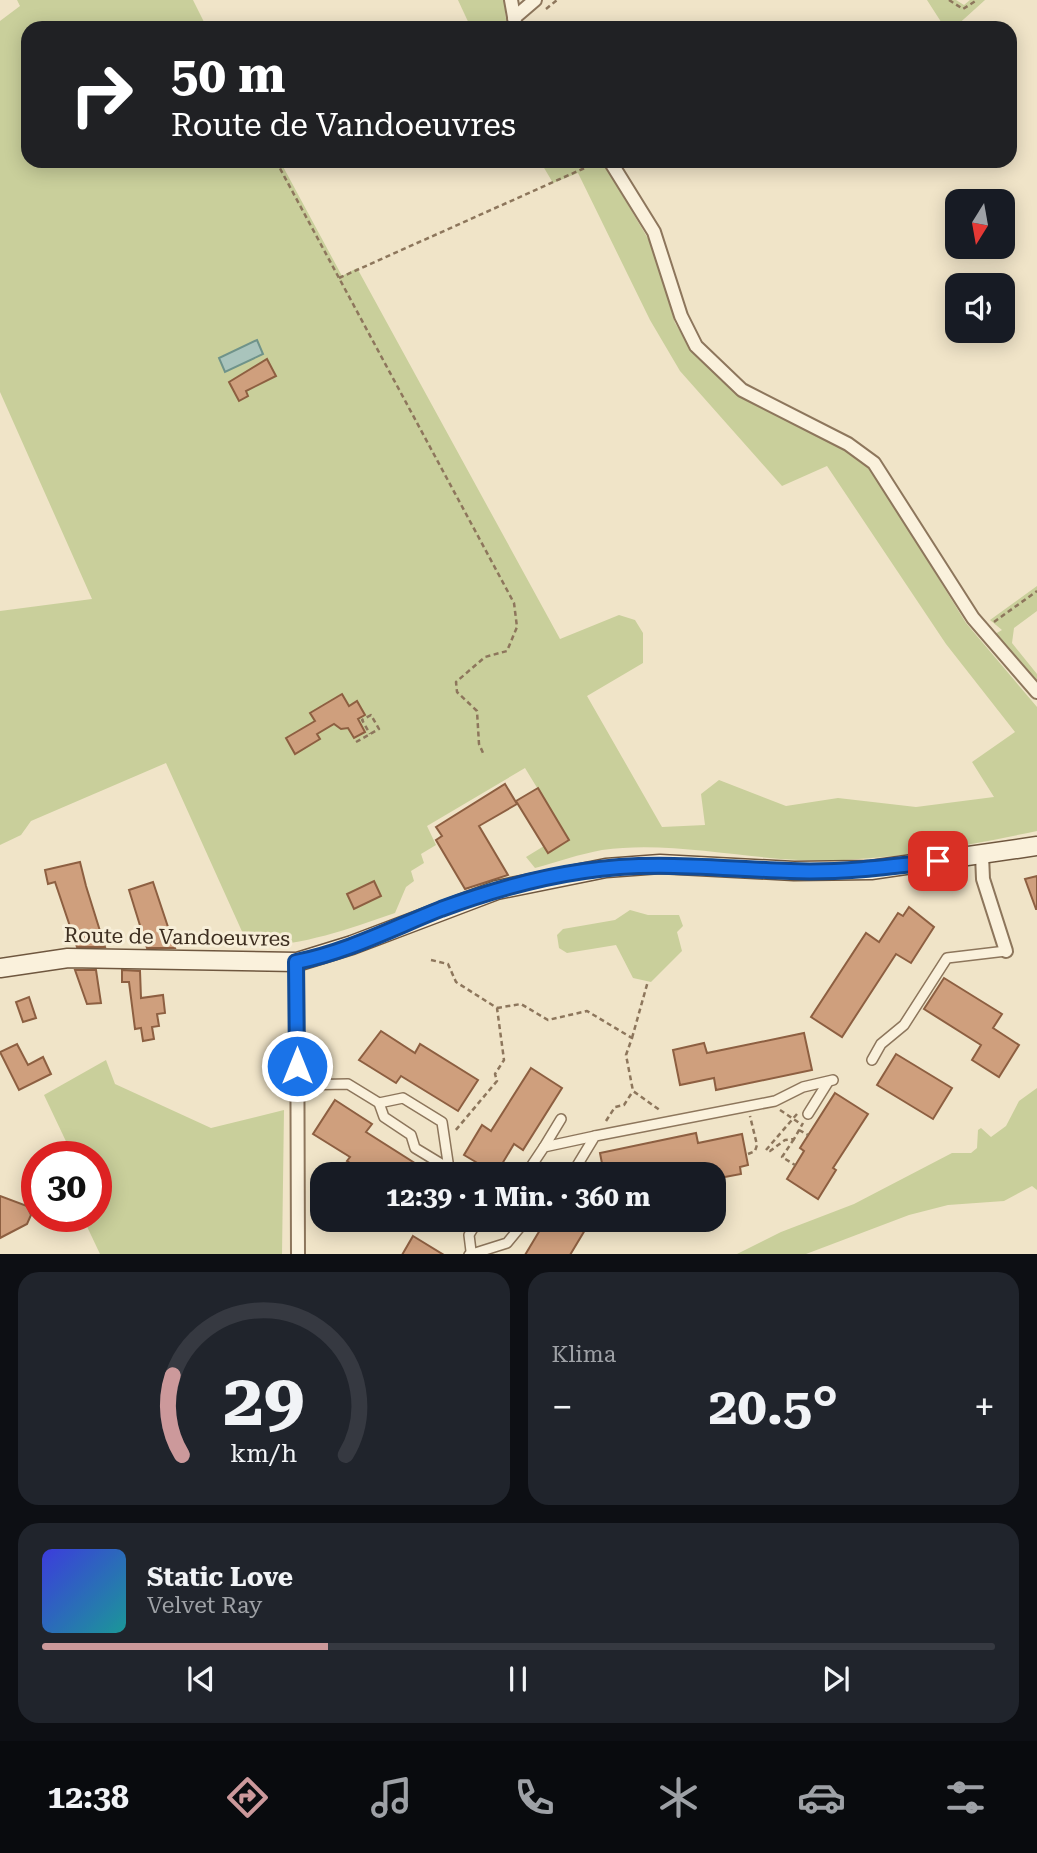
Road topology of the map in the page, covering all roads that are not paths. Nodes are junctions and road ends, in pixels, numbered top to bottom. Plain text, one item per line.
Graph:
1 (511, 0) edge
2 (535, 0) edge
3 (515, 21) edge
4 (517, 21) edge
5 (614, 168) edge
6 (1037, 692) edge
7 (1037, 846) edge
8 (982, 855) junction
9 (1006, 951) joint
10 (296, 962) junction
11 (0, 968) edge
12 (872, 1060) dead end
13 (297, 1085) junction
14 (379, 1103) junction
15 (561, 1119) dead end
16 (804, 1120) road end
17 (597, 1135) junction
18 (544, 1147) junction
19 (438, 1162) edge
20 (452, 1162) edge
21 (534, 1162) edge
22 (580, 1162) edge
23 (471, 1232) edge
24 (516, 1232) edge
25 (470, 1253) edge
26 (298, 1254) edge

1 - 3 street
2 - 4 street
5 - 6 street
7 - 8 main road, Route de Vandoeuvres
8 - 9 street
8 - 10 main road, Route de Vandoeuvres
9 - 12 street
10 - 11 main road, Route de Vandoeuvres
10 - 13 street
13 - 14 street
13 - 26 street
14 - 19 street
14 - 20 street
15 - 18 street
16 - 17 street
17 - 18 street
17 - 22 street
18 - 21 street
23 - 25 street
24 - 25 street

